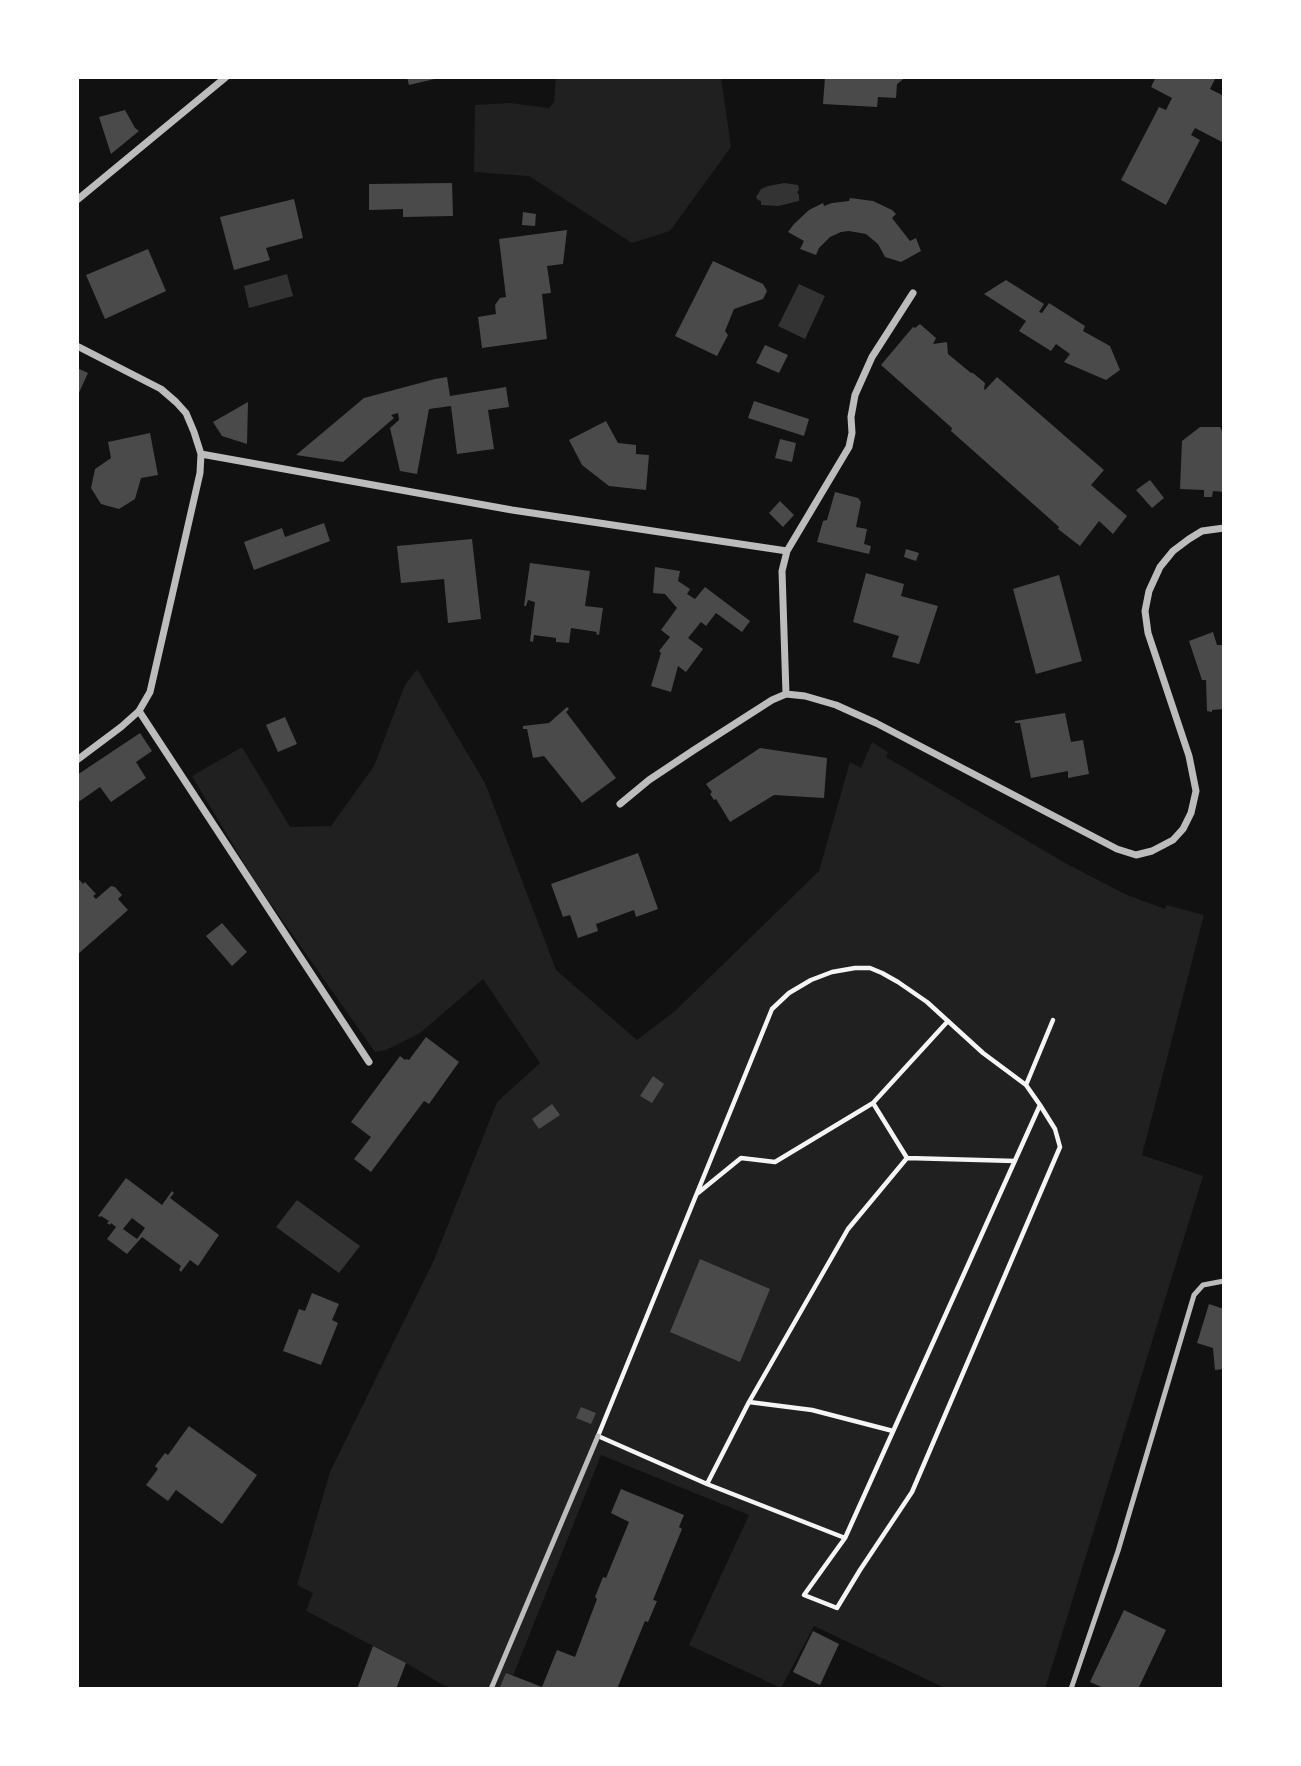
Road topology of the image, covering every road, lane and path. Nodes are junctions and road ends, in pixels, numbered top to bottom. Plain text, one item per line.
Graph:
1 (226, 77) edge
2 (77, 200) edge
3 (913, 293) dead end
4 (77, 346) edge
5 (201, 454) junction
6 (1224, 528) edge
7 (787, 551) junction
8 (786, 694) junction
9 (139, 710) junction
10 (77, 760) edge
11 (620, 804) dead end
12 (1053, 1020) dead end
13 (948, 1021) junction
14 (369, 1062) dead end
15 (1026, 1085) junction
16 (873, 1103) junction
17 (1040, 1105) junction
18 (907, 1158) junction
19 (1015, 1161) junction
20 (698, 1194) junction
21 (1224, 1281) edge
22 (750, 1402) junction
23 (893, 1431) junction
24 (598, 1436) junction
25 (707, 1484) junction
26 (845, 1538) junction
27 (491, 1689) edge
28 (1071, 1689) edge

1 - 2 street
3 - 7 street
4 - 5 street
5 - 7 street
5 - 9 street
6 - 8 street
7 - 8 street
8 - 11 street
9 - 10 street
9 - 14 street
12 - 15 path
13 - 15 path
13 - 16 path
13 - 20 path
15 - 17 path
16 - 18 path
16 - 20 path
17 - 19 path
17 - 26 path
18 - 19 path
18 - 22 path
19 - 23 path
20 - 24 path
21 - 28 lane
22 - 23 path
22 - 25 path
23 - 26 path
24 - 25 path
24 - 27 lane
25 - 26 path

